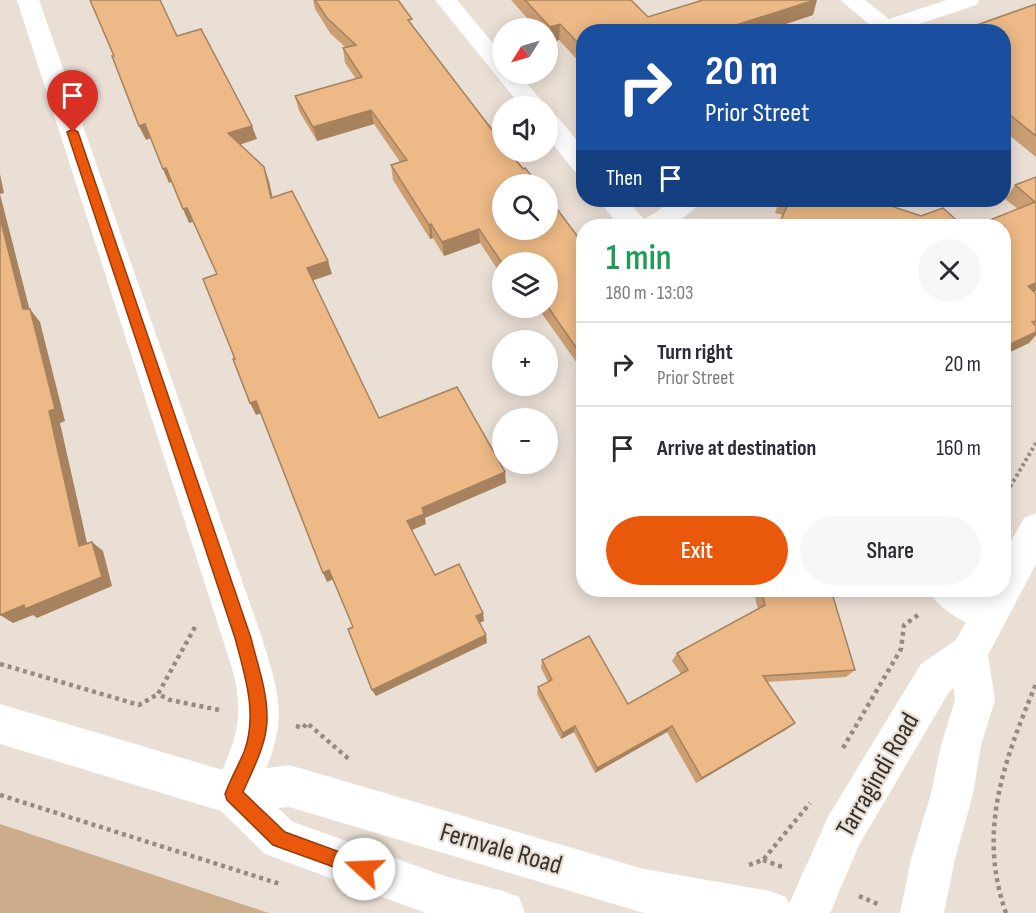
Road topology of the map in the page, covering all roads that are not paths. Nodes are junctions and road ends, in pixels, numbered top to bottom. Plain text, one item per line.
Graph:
1 (28, 0) edge
2 (446, 0) edge
3 (851, 0) edge
4 (968, 0) edge
5 (874, 24) edge
6 (894, 24) edge
7 (492, 56) edge
8 (515, 84) edge
9 (526, 96) edge
10 (558, 134) edge
11 (576, 156) edge
12 (618, 207) edge
13 (680, 207) edge
14 (628, 219) edge
15 (666, 219) edge
16 (1036, 529) edge
17 (1011, 574) edge
18 (998, 598) edge
19 (969, 653) junction
20 (0, 723) edge
21 (233, 794) junction
22 (503, 913) edge
23 (770, 913) edge
24 (807, 913) edge
25 (922, 913) edge

1 - 21 street
2 - 7 street
3 - 5 street
4 - 6 street
8 - 9 street
10 - 11 street
12 - 14 street
13 - 15 street
16 - 17 street, Tarragindi Road
18 - 19 street, Tarragindi Road
19 - 24 street, Tarragindi Road
19 - 25 street
20 - 21 street, Fernvale Road
21 - 22 street, Fernvale Road
21 - 23 street, Fernvale Road

